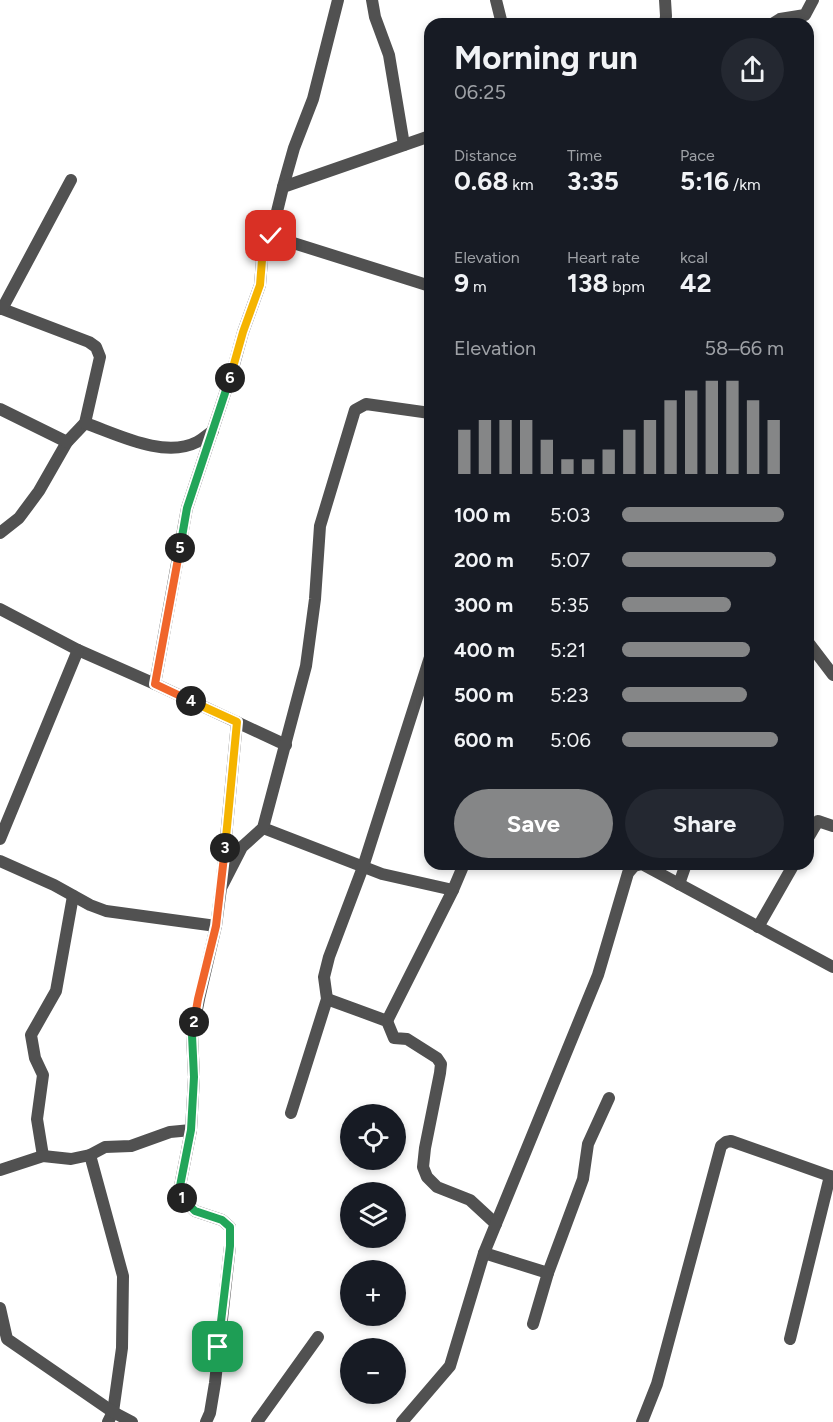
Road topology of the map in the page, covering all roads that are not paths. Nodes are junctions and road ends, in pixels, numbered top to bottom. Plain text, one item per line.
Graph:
1 (338, 0) edge
2 (372, 0) edge
3 (496, 0) edge
4 (665, 0) edge
5 (813, 0) edge
6 (500, 18) edge
7 (666, 18) edge
8 (786, 18) edge
9 (424, 138) edge
10 (404, 146) junction
11 (71, 180) dead end
12 (283, 187) junction
13 (271, 236) junction
14 (424, 284) edge
15 (1, 308) edge
16 (0, 409) edge
17 (424, 412) edge
18 (85, 423) junction
19 (213, 431) junction
20 (67, 442) junction
21 (0, 533) edge
22 (0, 609) edge
23 (78, 650) junction
24 (814, 650) edge
25 (833, 675) edge
26 (424, 676) edge
27 (155, 684) junction
28 (237, 722) junction
29 (286, 745) junction
30 (833, 826) edge
31 (263, 828) junction
32 (814, 828) edge
33 (0, 839) edge
34 (0, 861) edge
35 (363, 867) junction
36 (461, 870) edge
37 (631, 870) edge
38 (653, 870) edge
39 (684, 870) edge
40 (791, 870) edge
41 (679, 884) junction
42 (221, 888) junction
43 (453, 890) junction
44 (73, 896) junction
45 (216, 926) junction
46 (758, 927) junction
47 (833, 967) edge
48 (327, 999) junction
49 (387, 1021) junction
50 (609, 1098) dead end
51 (291, 1113) dead end
52 (191, 1130) junction
53 (90, 1155) junction
54 (43, 1156) junction
55 (0, 1170) edge
56 (832, 1176) edge
57 (496, 1224) junction
58 (484, 1253) junction
59 (548, 1273) junction
60 (0, 1308) edge
61 (533, 1324) dead end
62 (318, 1337) dead end
63 (790, 1339) dead end
64 (4, 1341) edge
65 (110, 1417) edge
66 (132, 1422) edge
67 (206, 1422) edge
68 (257, 1422) edge
69 (403, 1422) edge
70 (642, 1422) edge

1 - 12 street
2 - 10 street
3 - 6 street
4 - 7 street
5 - 8 street
9 - 10 street
10 - 12 street
11 - 15 street
12 - 13 street
13 - 14 street
13 - 19 street
15 - 18 street
16 - 20 street
17 - 29 street
18 - 19 street
18 - 20 street
19 - 27 street
20 - 21 street
22 - 23 street
23 - 27 street
23 - 33 street
24 - 25 street
26 - 35 street
27 - 28 street
28 - 29 street
28 - 42 street
29 - 31 street
30 - 32 street
31 - 35 street
31 - 42 street
34 - 44 street
35 - 43 street
35 - 48 street
36 - 43 street
37 - 57 street
38 - 41 street
39 - 41 street
40 - 46 street
41 - 46 street
42 - 45 street
43 - 49 street
44 - 45 street
44 - 54 street
45 - 52 street
46 - 47 street
48 - 49 street
48 - 51 street
49 - 57 street
50 - 59 street
52 - 53 street
52 - 67 street
53 - 54 street
53 - 65 street
54 - 55 street
56 - 63 street
56 - 70 street
57 - 58 street
58 - 59 street
58 - 69 street
59 - 61 street
60 - 64 street
62 - 68 street
64 - 65 street
65 - 66 street

